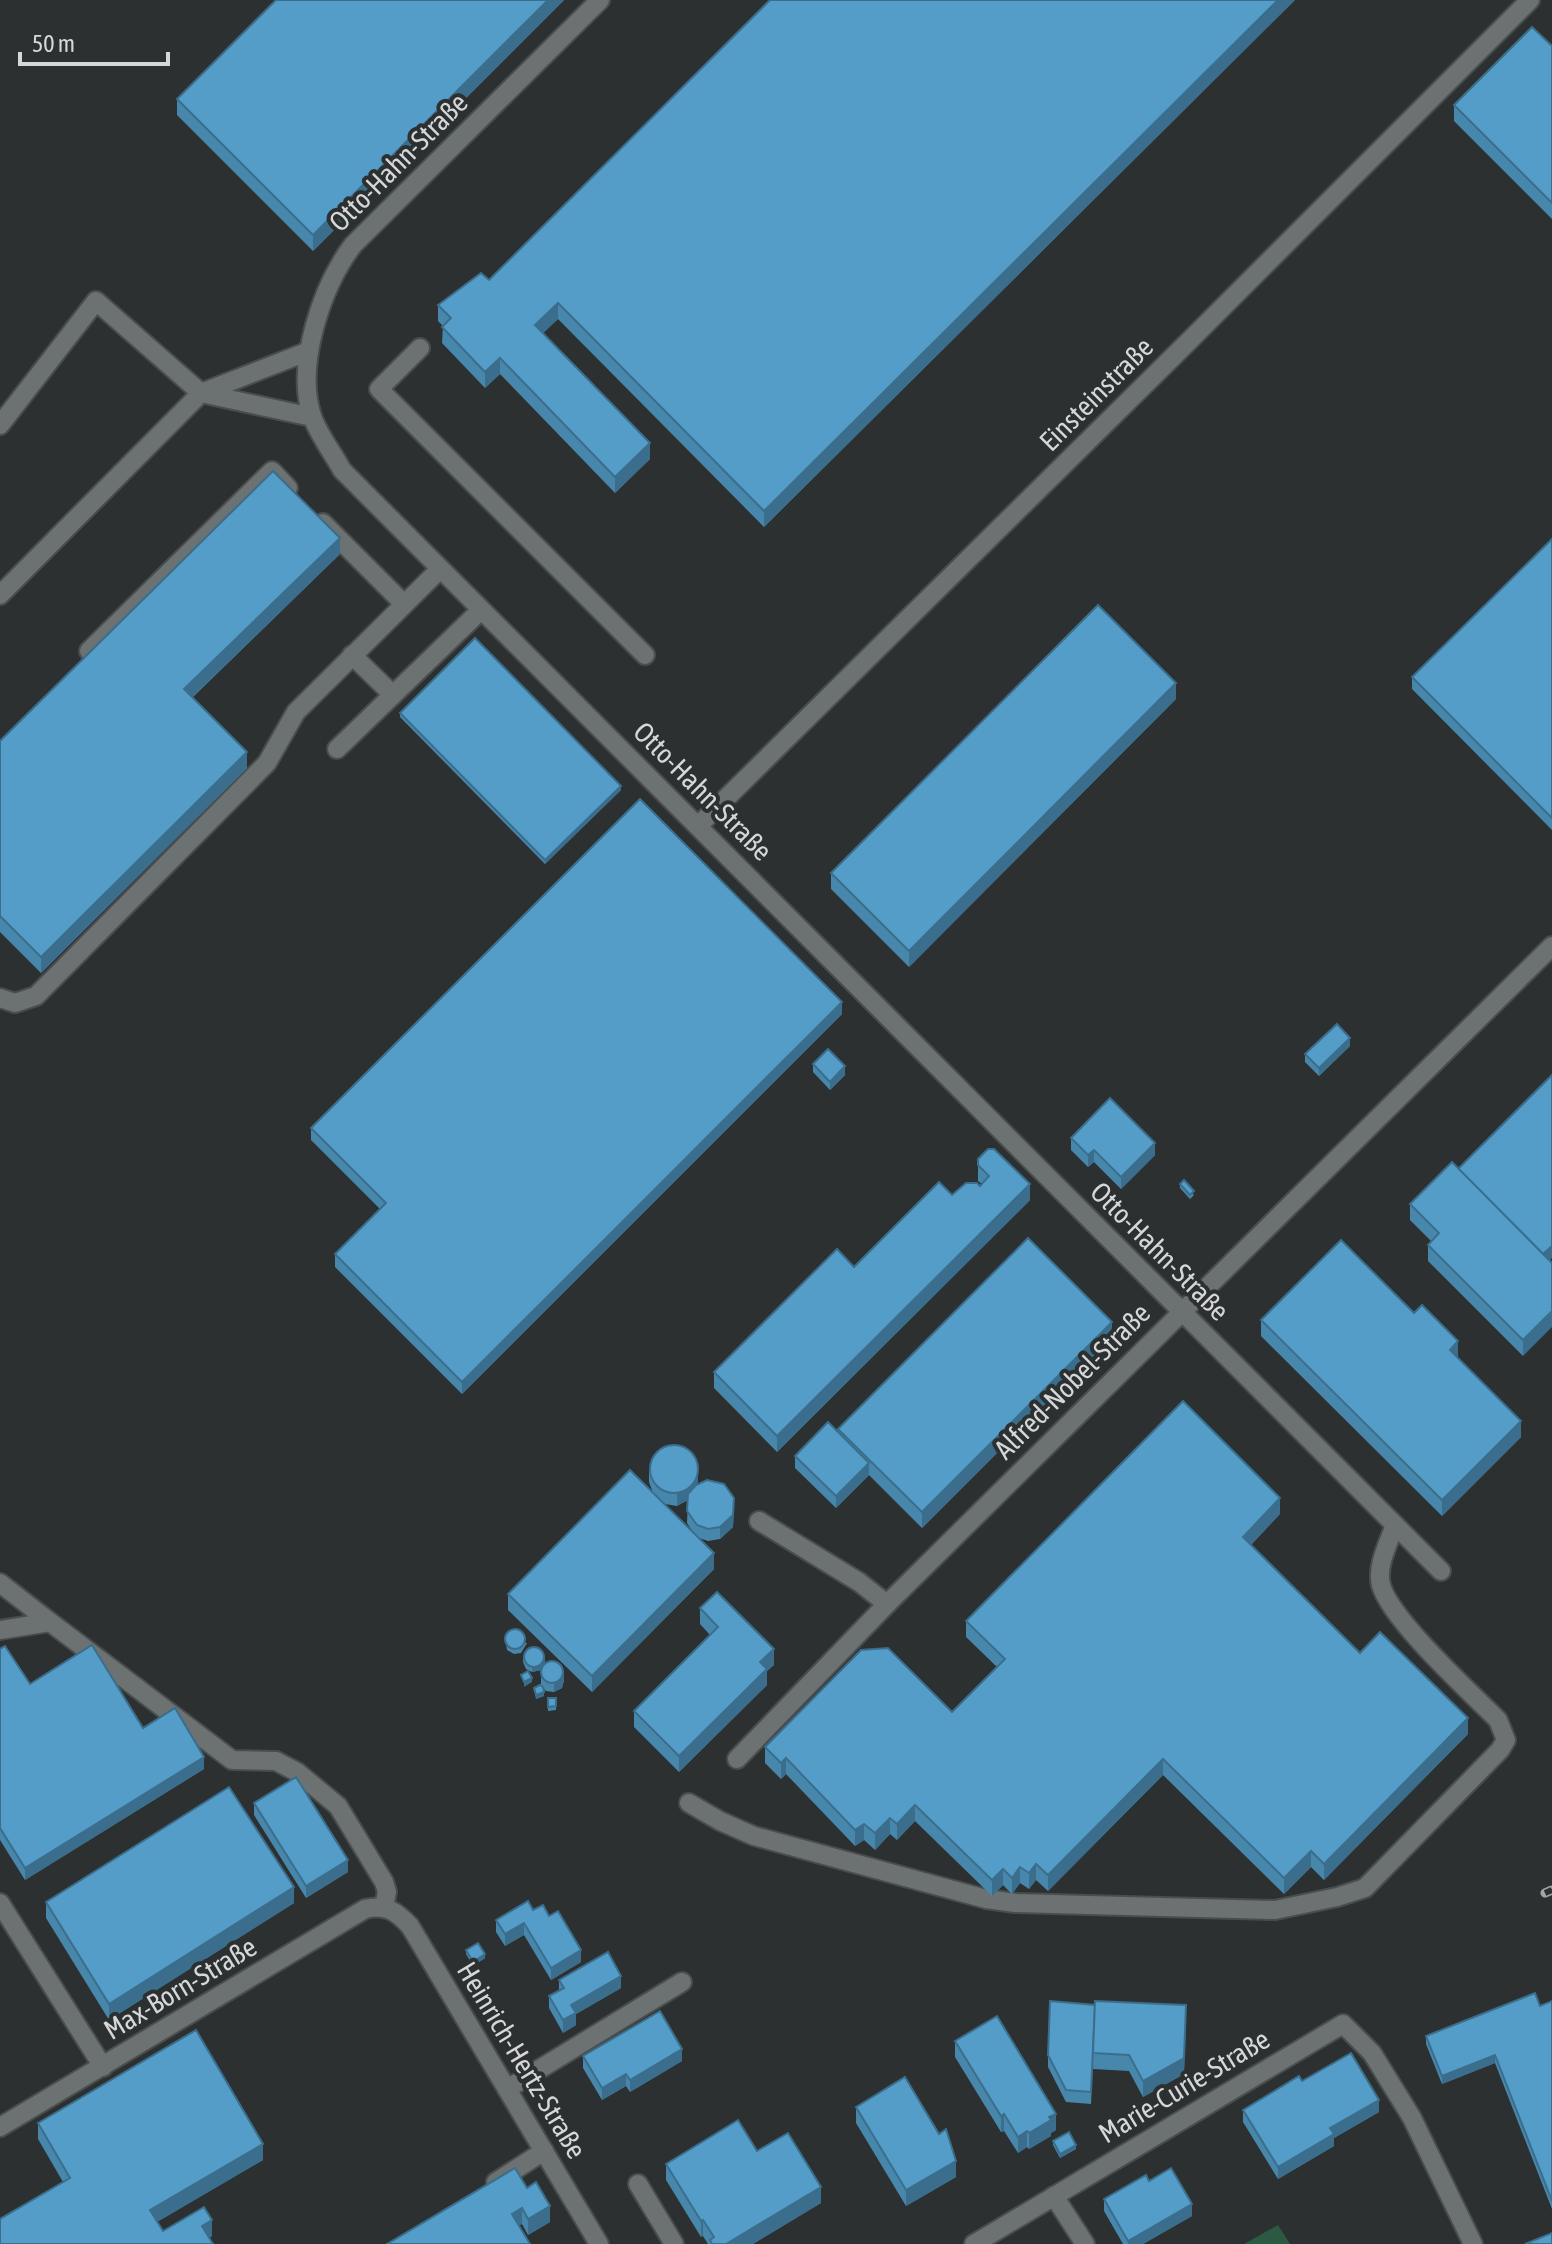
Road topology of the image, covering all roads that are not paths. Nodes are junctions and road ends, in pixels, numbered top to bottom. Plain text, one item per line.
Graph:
1 (600, 0) edge
2 (1530, 0) edge
3 (420, 348) dead end
4 (309, 351) junction
5 (201, 393) junction
6 (312, 417) junction
7 (0, 425) edge
8 (440, 569) junction
9 (0, 595) edge
10 (403, 603) junction
11 (481, 610) junction
12 (89, 651) edge
13 (352, 655) junction
14 (645, 655) dead end
15 (393, 695) junction
16 (337, 749) dead end
17 (699, 825) junction
18 (1552, 946) edge
19 (0, 998) edge
20 (1181, 1312) junction
21 (759, 1521) dead end
22 (1395, 1525) junction
23 (1441, 1571) dead end
24 (0, 1583) edge
25 (887, 1604) junction
26 (50, 1622) junction
27 (0, 1630) edge
28 (737, 1759) dead end
29 (689, 1803) dead end
30 (0, 1903) edge
31 (388, 1908) junction
32 (682, 1982) dead end
33 (103, 2067) junction
34 (507, 2089) junction
35 (0, 2127) edge
36 (544, 2151) junction
37 (638, 2184) dead end
38 (483, 2189) edge
39 (1054, 2196) junction
40 (599, 2244) edge
41 (674, 2244) edge
42 (974, 2244) edge
43 (1085, 2244) edge
44 (1473, 2244) edge

1 - 4 street, Otto-Hahn-Straße
2 - 17 street, Einsteinstraße
3 - 14 street
4 - 5 street
4 - 6 street, Otto-Hahn-Straße
5 - 6 street
5 - 7 street
5 - 9 street
6 - 8 street, Otto-Hahn-Straße
8 - 10 street
8 - 11 street, Otto-Hahn-Straße
10 - 12 street
10 - 13 street
11 - 15 street
11 - 17 street, Otto-Hahn-Straße
13 - 15 street
13 - 19 street
15 - 16 street
17 - 20 street, Otto-Hahn-Straße
18 - 20 street, Alfred-Nobel-Straße
20 - 22 street, Otto-Hahn-Straße
20 - 25 street, Alfred-Nobel-Straße
21 - 25 street
22 - 23 street, Otto-Hahn-Straße
22 - 29 street
24 - 26 street
25 - 28 street, Alfred-Nobel-Straße
26 - 27 street
26 - 31 street
30 - 33 street
31 - 33 street, Max-Born-Straße
31 - 34 street, Heinrich-Hertz-Straße
32 - 34 street
33 - 35 street, Max-Born-Straße
34 - 36 street, Heinrich-Hertz-Straße
36 - 38 street
36 - 40 street, Heinrich-Hertz-Straße
37 - 41 street
39 - 42 street, Marie-Curie-Straße
39 - 43 street
39 - 44 street, Marie-Curie-Straße

